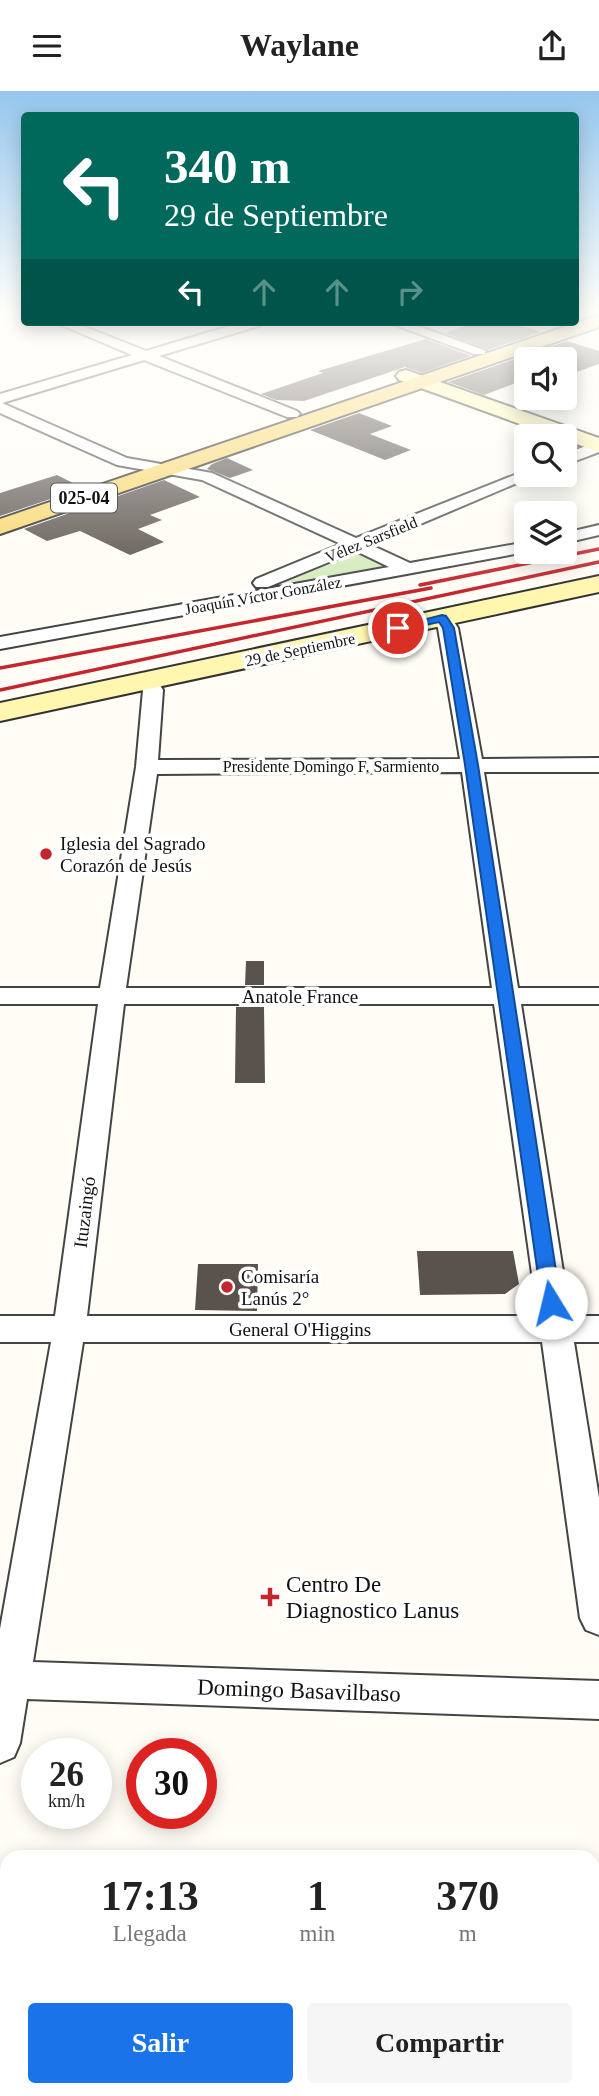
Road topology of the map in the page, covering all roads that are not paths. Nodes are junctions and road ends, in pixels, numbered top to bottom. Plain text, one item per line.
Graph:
1 (271, 406) edge
2 (321, 406) edge
3 (342, 406) edge
4 (487, 406) edge
5 (0, 407) edge
6 (292, 414) junction
7 (599, 446) edge
8 (577, 455) edge
9 (140, 465) junction
10 (169, 469) junction
11 (514, 480) edge
12 (0, 512) edge
13 (0, 527) edge
14 (599, 530) edge
15 (577, 536) edge
16 (599, 536) edge
17 (577, 539) edge
18 (355, 545) junction
19 (514, 549) edge
20 (409, 569) junction
21 (599, 584) edge
22 (211, 604) junction
23 (442, 618) junction
24 (0, 643) edge
25 (148, 681) junction
26 (0, 712) edge
27 (472, 765) junction
28 (599, 765) edge
29 (147, 767) junction
30 (0, 996) edge
31 (112, 996) junction
32 (505, 996) junction
33 (599, 996) edge
34 (0, 1329) edge
35 (69, 1329) junction
36 (555, 1329) junction
37 (599, 1329) edge
38 (599, 1618) edge
39 (5, 1679) edge
40 (599, 1700) edge
41 (0, 1744) edge

1 - 6 street
2 - 6 main road, 025-04
3 - 10 main road, 025-04
4 - 7 street
5 - 9 street
6 - 9 main road, 025-04
7 - 8 street
9 - 10 street
9 - 12 main road, 025-04
10 - 13 main road, 025-04
10 - 18 street
11 - 18 street, Vélez Sarsfield
14 - 15 street
16 - 17 street
18 - 20 street
18 - 22 street, Vélez Sarsfield
19 - 20 street, Joaquín Víctor González
20 - 22 street, Joaquín Víctor González
21 - 23 street, 29 de Septiembre
22 - 24 street, Joaquín Víctor González
23 - 25 street, 29 de Septiembre
23 - 27 street
25 - 26 street, 29 de Septiembre
25 - 29 street, Ituzaingó
27 - 28 street, Presidente Domingo F. Sarmiento
27 - 29 street, Presidente Domingo F. Sarmiento
27 - 32 street
29 - 31 street, Ituzaingó
30 - 31 street, Anatole France
31 - 32 street, Anatole France
31 - 35 street, Ituzaingó
32 - 33 street, Anatole France
32 - 36 street
34 - 35 street, General O'Higgins
35 - 36 street, General O'Higgins
35 - 39 street, Ituzaingó
36 - 37 street, General O'Higgins
36 - 38 street
39 - 40 street, Domingo Basavilbaso
39 - 41 street, Ituzaingó

